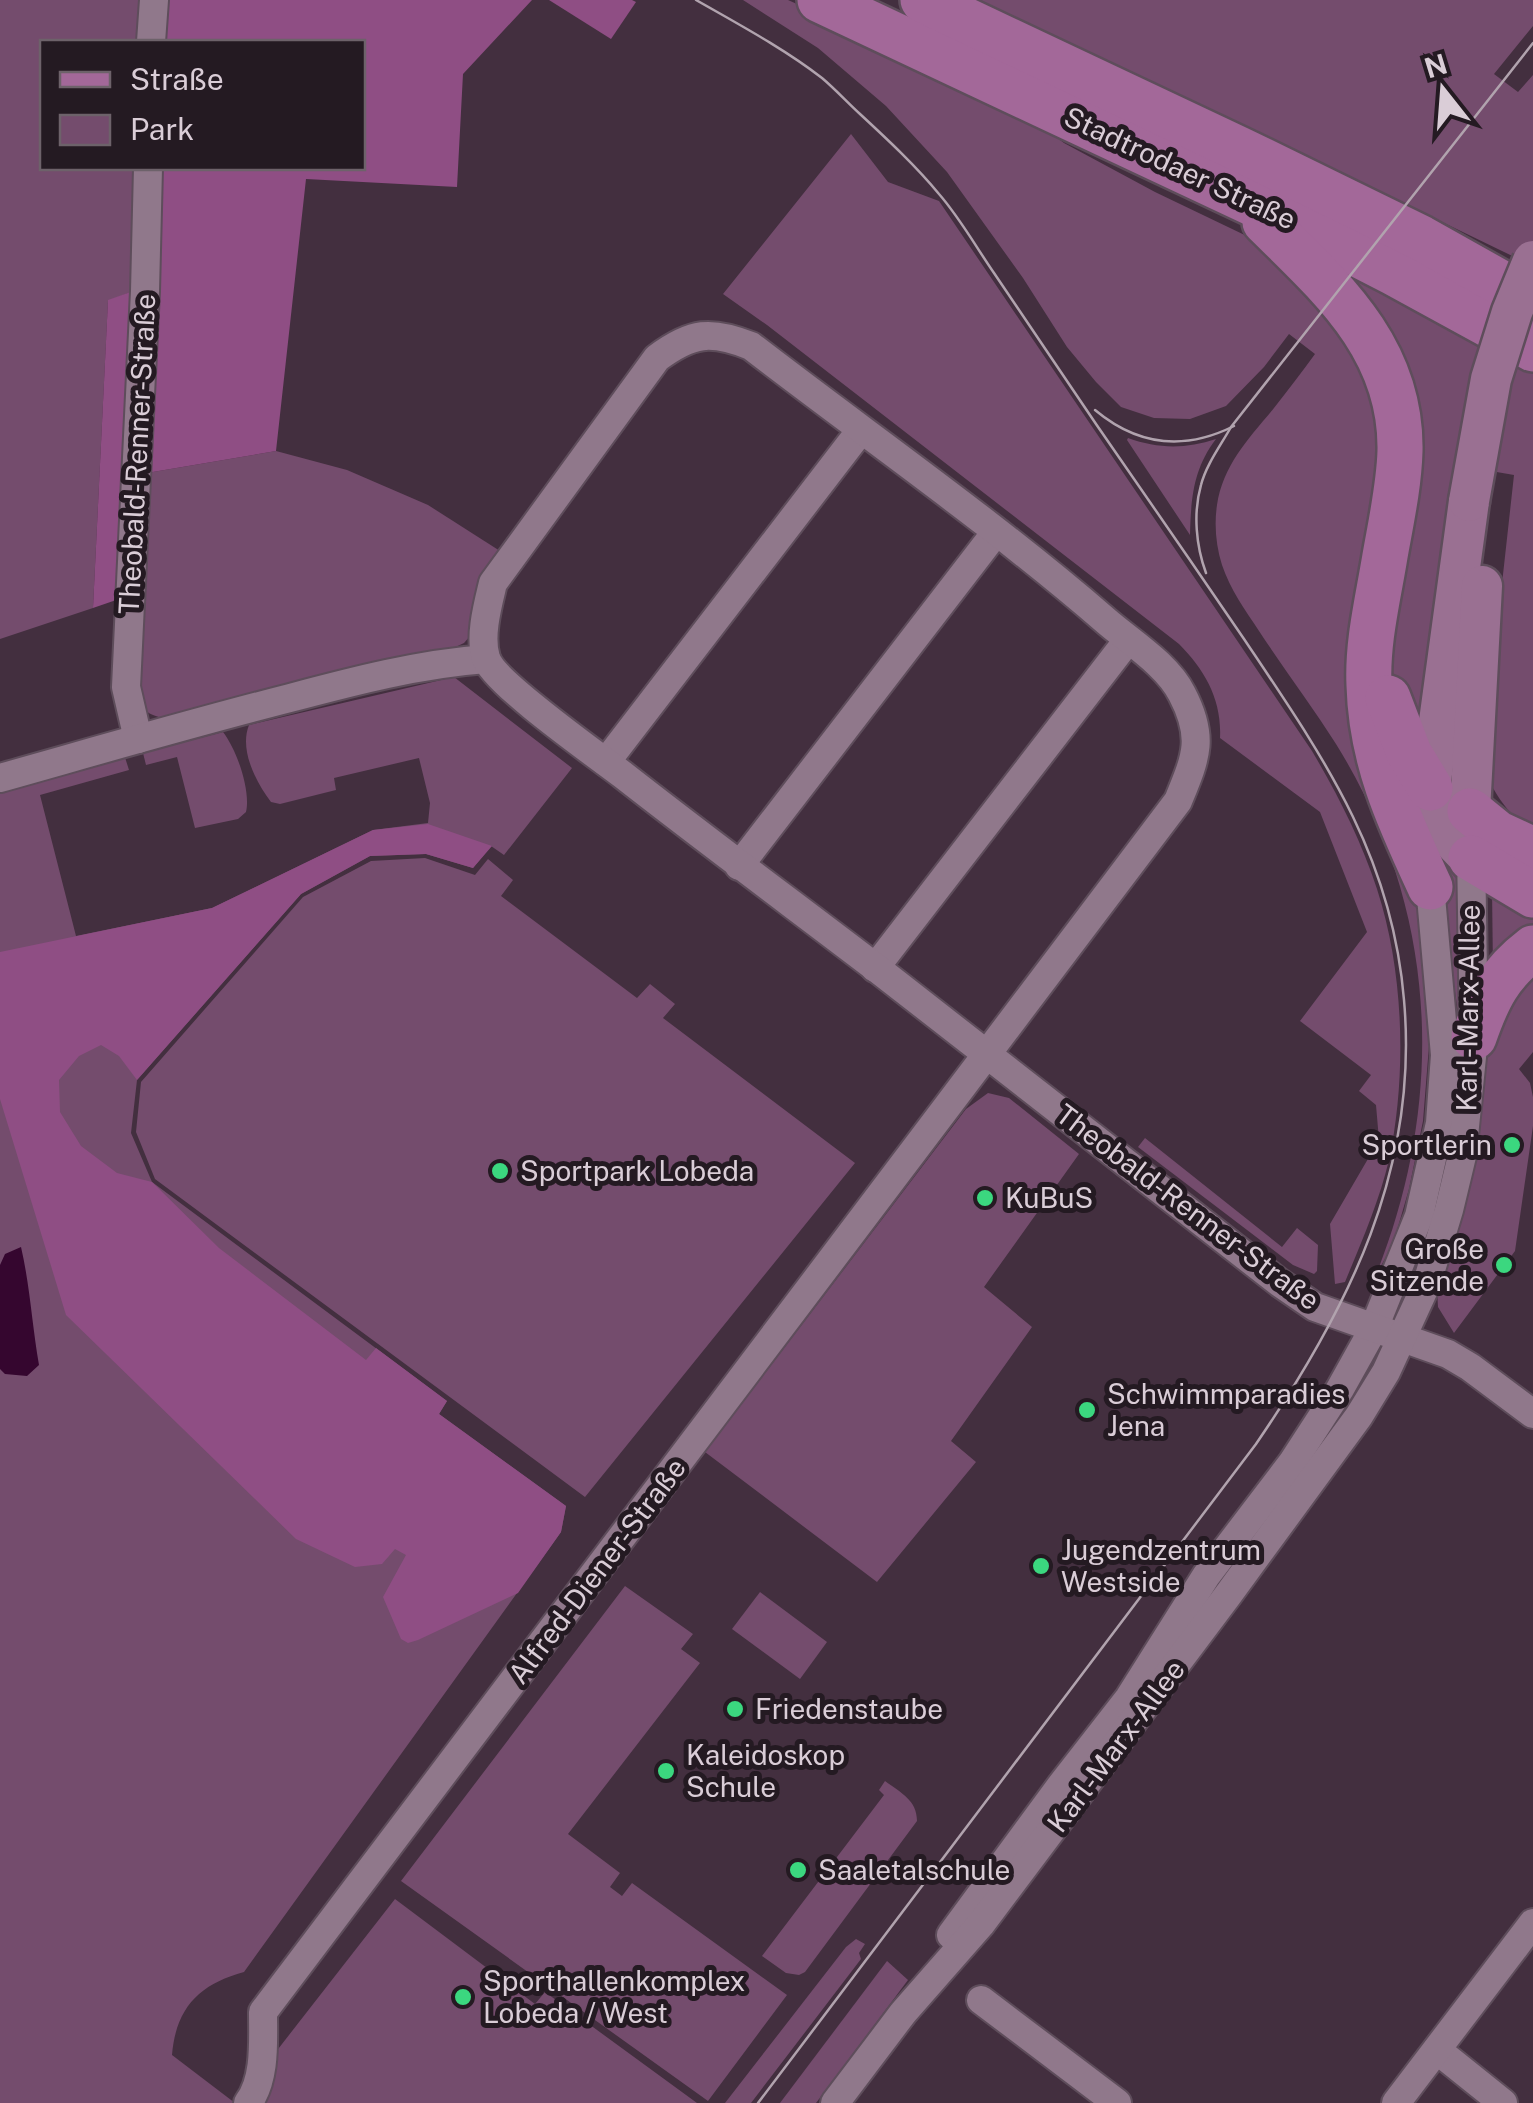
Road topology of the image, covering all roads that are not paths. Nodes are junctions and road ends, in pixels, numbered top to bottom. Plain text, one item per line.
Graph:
1 (154, 0) edge
2 (820, 0) edge
3 (923, 0) edge
4 (152, 40) edge
5 (148, 170) edge
6 (1239, 196) junction
7 (1533, 261) edge
8 (1528, 318) edge
9 (861, 430) junction
10 (1479, 503) junction
11 (996, 532) junction
12 (1379, 592) junction
13 (1128, 640) junction
14 (486, 659) junction
15 (138, 739) junction
16 (606, 762) junction
17 (0, 778) edge
18 (1430, 788) junction
19 (1470, 812) junction
20 (1533, 850) edge
21 (1471, 858) junction
22 (739, 866) junction
23 (1430, 888) junction
24 (1533, 894) edge
25 (1533, 948) edge
26 (875, 968) junction
27 (1474, 1036) junction
28 (986, 1053) junction
29 (1374, 1328) junction
30 (1403, 1337) junction
31 (1533, 1414) edge
32 (1533, 1923) edge
33 (981, 2000) dead end
34 (903, 2013) junction
35 (1437, 2050) junction
36 (248, 2103) edge
37 (835, 2103) edge
38 (1117, 2103) edge
39 (1396, 2103) edge
40 (1503, 2103) edge

1 - 4 street
2 - 6 main road, Stadtrodaer Straße
3 - 8 main road, Stadtrodaer Straße
5 - 15 street, Theobald-Renner-Straße
6 - 8 main road, Stadtrodaer Straße
6 - 12 main road
7 - 8 main road, Karl-Marx-Allee, bridge
8 - 10 main road, Karl-Marx-Allee, bridge
9 - 11 street
9 - 14 street
9 - 16 street
10 - 18 main road, Karl-Marx-Allee
10 - 19 main road, Karl-Marx-Allee
11 - 13 street
11 - 22 street
12 - 18 main road
12 - 23 main road
13 - 26 street
13 - 28 street
14 - 15 street
14 - 16 street, Theobald-Renner-Straße
15 - 17 street
16 - 22 street, Theobald-Renner-Straße
18 - 21 main road
18 - 23 street, Karl-Marx-Allee
19 - 20 main road
19 - 21 street, Karl-Marx-Allee
21 - 24 main road
21 - 27 street, Karl-Marx-Allee
22 - 26 street, Theobald-Renner-Straße
23 - 29 street, Karl-Marx-Allee
25 - 27 main road
26 - 28 street, Theobald-Renner-Straße
27 - 30 street, Karl-Marx-Allee
28 - 29 street, Theobald-Renner-Straße
28 - 36 street, Alfred-Diener-Straße
29 - 30 street, Theobald-Renner-Straße
29 - 34 street, Karl-Marx-Allee
30 - 31 street, Theobald-Renner-Straße
30 - 34 street, Karl-Marx-Allee
32 - 35 street
33 - 38 street
34 - 37 street, Karl-Marx-Allee
35 - 39 street
35 - 40 street

